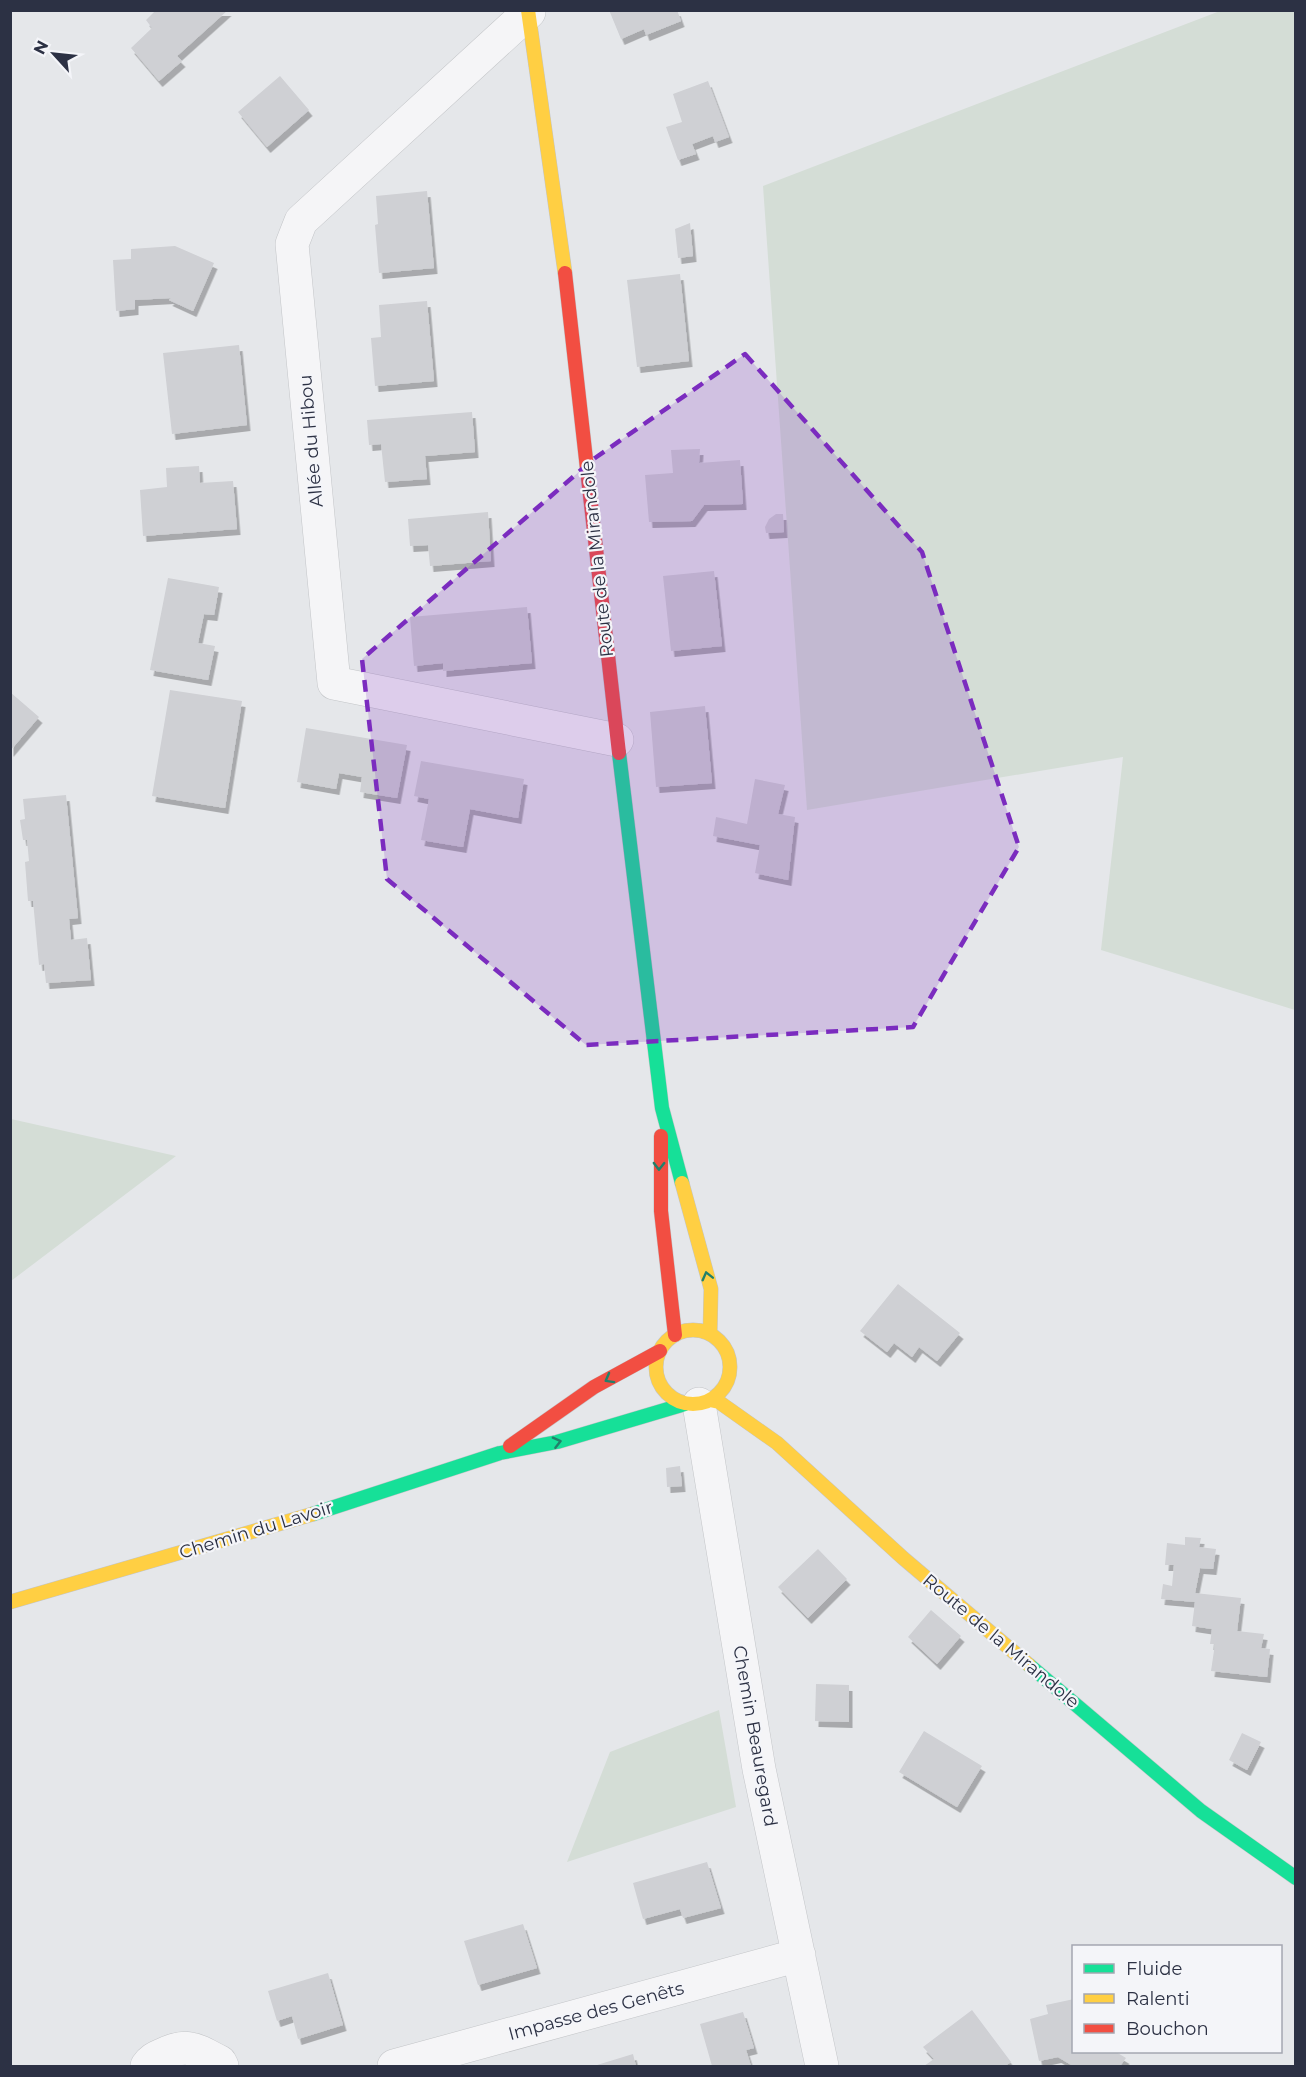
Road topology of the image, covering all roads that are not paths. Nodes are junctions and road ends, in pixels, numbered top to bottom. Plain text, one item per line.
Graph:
1 (529, 11) edge
2 (617, 740) junction
3 (662, 1108) junction
4 (710, 1334) junction
5 (675, 1335) junction
6 (660, 1351) junction
7 (698, 1403) junction
8 (500, 1453) junction
9 (10, 1602) edge
10 (1296, 1878) edge
11 (799, 1955) junction
12 (147, 2067) edge
13 (222, 2067) edge
14 (394, 2067) edge
15 (822, 2067) edge

1 - 2 street, Route de la Mirandole
1 - 2 street, Allée du Hibou
2 - 3 street, Route de la Mirandole
4 -> 3 street, Route de la Mirandole
3 -> 5 street, Route de la Mirandole
4 - 5 street
4 - 7 street
5 - 6 street
6 - 7 street
6 -> 8 street, Chemin du Lavoir
8 -> 7 street, Chemin du Lavoir
7 - 10 street, Route de la Mirandole
7 - 11 street, Chemin Beauregard
8 - 9 street, Chemin du Lavoir
11 - 14 street, Impasse des Genêts
11 - 15 street, Chemin Beauregard
12 - 13 street

